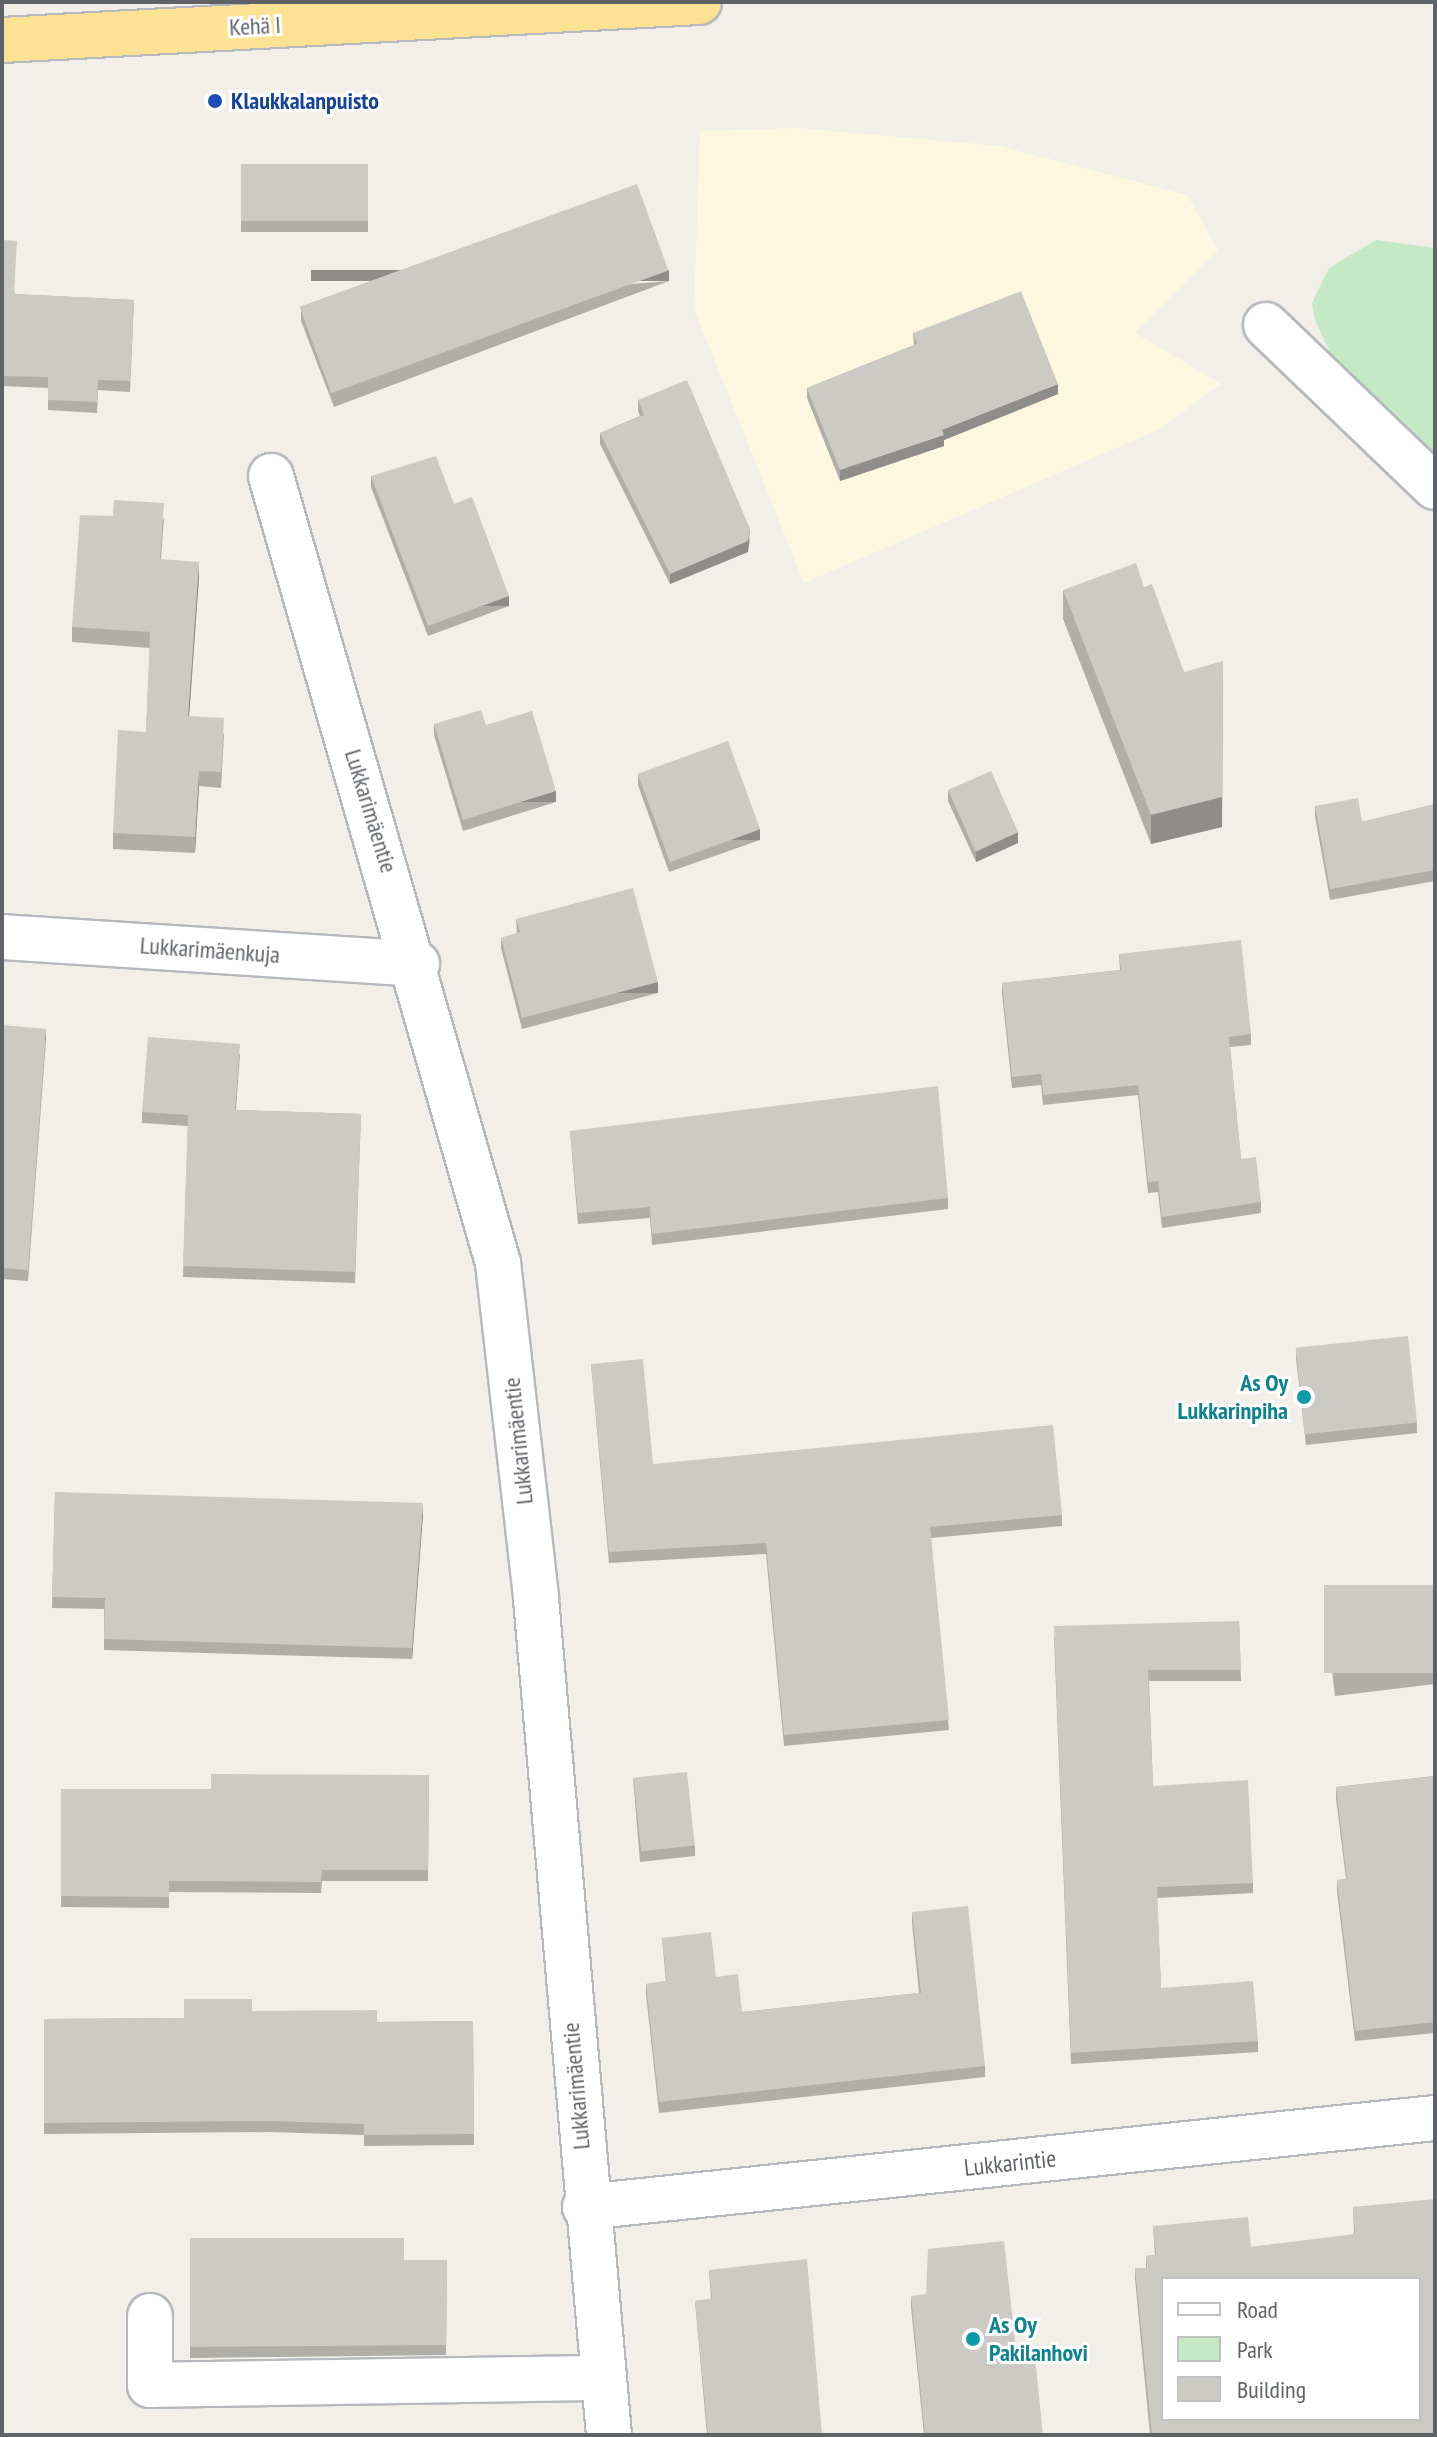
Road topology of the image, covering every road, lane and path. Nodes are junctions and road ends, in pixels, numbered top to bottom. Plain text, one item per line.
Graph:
1 (699, 2) edge
2 (2, 40) edge
3 (1266, 325) dead end
4 (271, 476) dead end
5 (1435, 487) edge
6 (2, 937) edge
7 (417, 964) junction
8 (1435, 2118) edge
9 (585, 2207) junction
10 (150, 2316) dead end
11 (603, 2378) junction
12 (609, 2435) edge

1 - 2 highway, Kehä I
3 - 5 street
4 - 7 street, Lukkarimäentie
6 - 7 street, Lukkarimäenkuja
7 - 9 street, Lukkarimäentie
8 - 9 street, Lukkarintie
9 - 11 street, Lukkarimäentie
10 - 11 street
11 - 12 street, Lukkarimäentie

